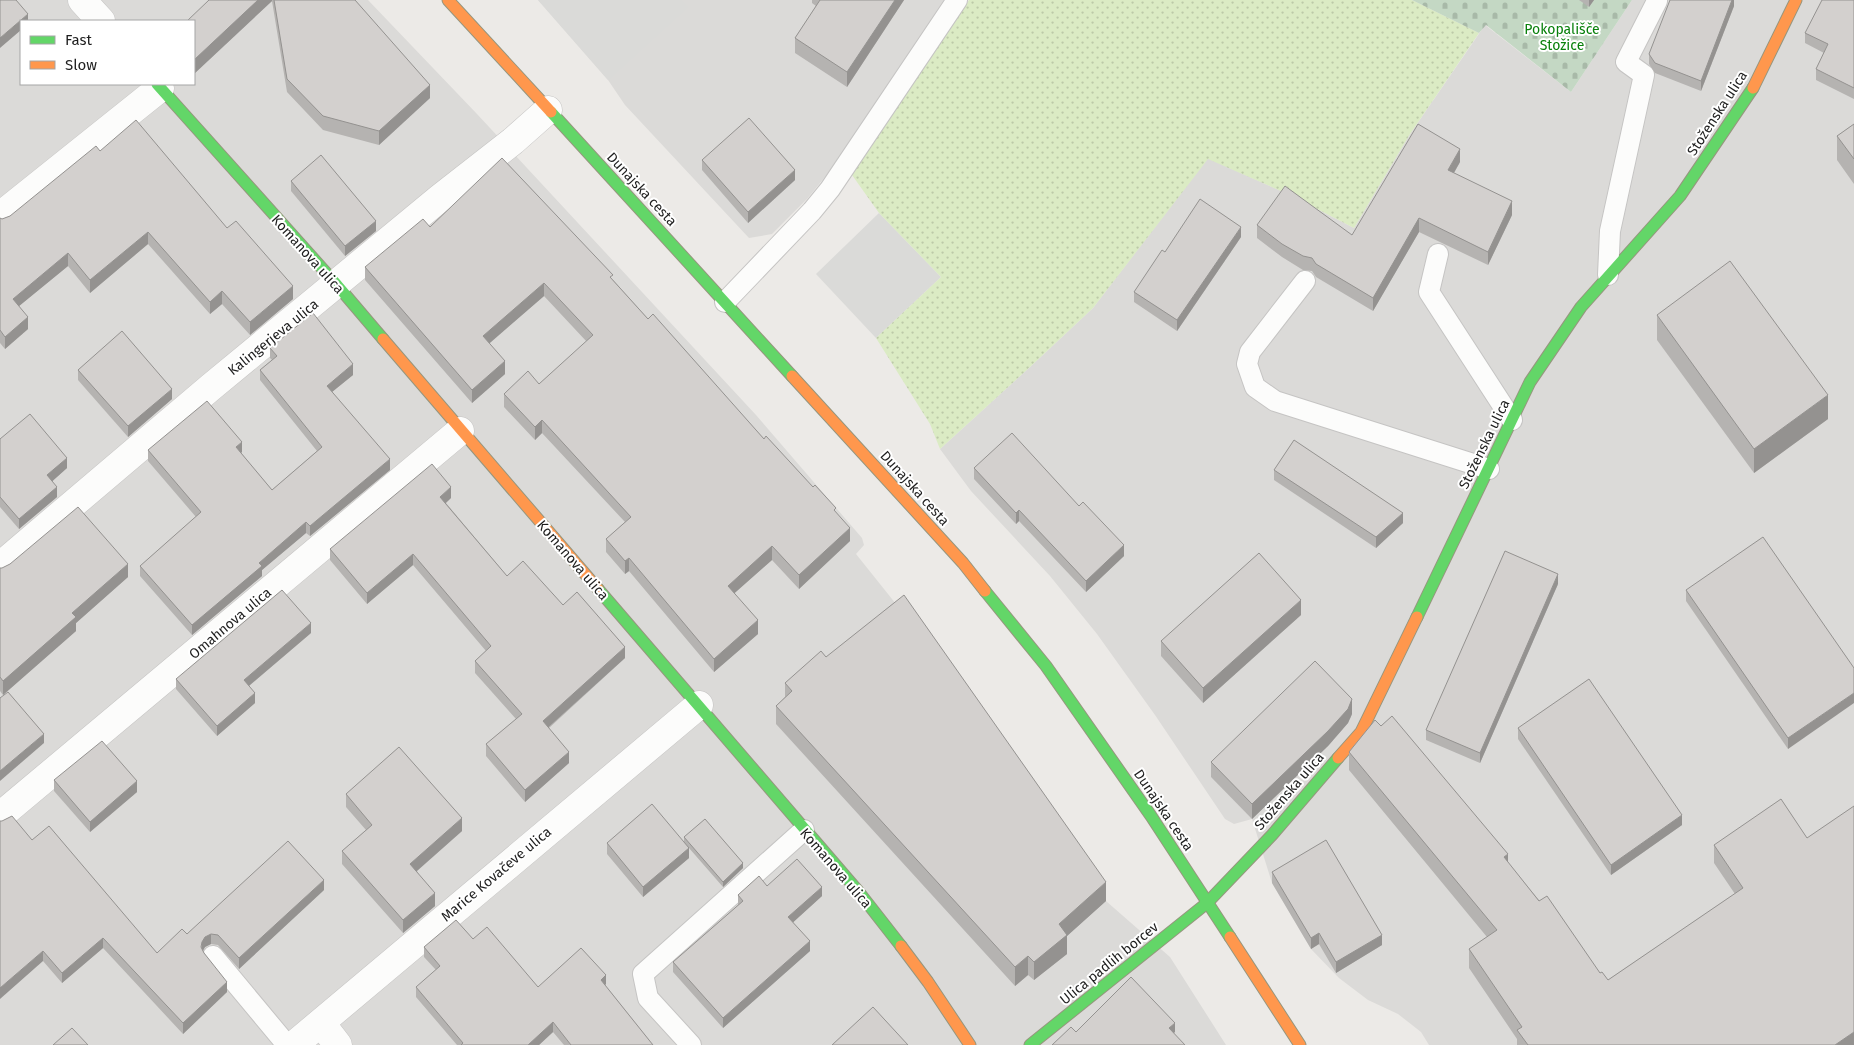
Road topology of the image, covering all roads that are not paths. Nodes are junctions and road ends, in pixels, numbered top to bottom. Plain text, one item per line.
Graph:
1 (82, 0) edge
2 (448, 0) edge
3 (957, 0) edge
4 (1796, 0) edge
5 (1657, 1) edge
6 (100, 20) edge
7 (158, 86) edge
8 (548, 110) junction
9 (0, 216) edge
10 (1438, 254) dead end
11 (1608, 275) junction
12 (1305, 281) dead end
13 (337, 285) junction
14 (725, 302) junction
15 (1512, 420) junction
16 (460, 431) junction
17 (1489, 468) junction
18 (0, 566) edge
19 (699, 704) junction
20 (0, 816) edge
21 (804, 830) junction
22 (1207, 903) junction
23 (213, 956) dead end
24 (321, 1023) junction
25 (287, 1045) edge
26 (294, 1045) edge
27 (338, 1045) edge
28 (691, 1045) edge
29 (970, 1045) edge
30 (1030, 1045) edge
31 (1300, 1045) edge

1 - 6 street
2 - 8 street, Dunajska cesta
3 - 14 lane
4 - 11 street, Stoženska ulica
5 - 11 lane
7 - 9 street, Komanova ulica
7 - 13 street, Komanova ulica
8 - 13 street, Kalingerjeva ulica
8 - 14 street, Dunajska cesta
10 - 15 lane
11 - 15 street, Stoženska ulica
12 - 17 lane
13 - 16 street, Komanova ulica
13 - 18 street, Kalingerjeva ulica
14 - 22 street, Dunajska cesta
15 - 17 street, Stoženska ulica
16 - 19 street, Komanova ulica
16 - 20 street, Omahnova ulica
17 - 22 street, Stoženska ulica
19 - 21 street, Komanova ulica
19 - 24 street, Marice Kovačeve ulica
21 - 28 lane
21 - 29 street, Komanova ulica
22 - 30 street, Ulica padlih borcev
22 - 31 street, Dunajska cesta
23 - 25 lane
24 - 26 street, Marice Kovačeve ulica
24 - 27 street

